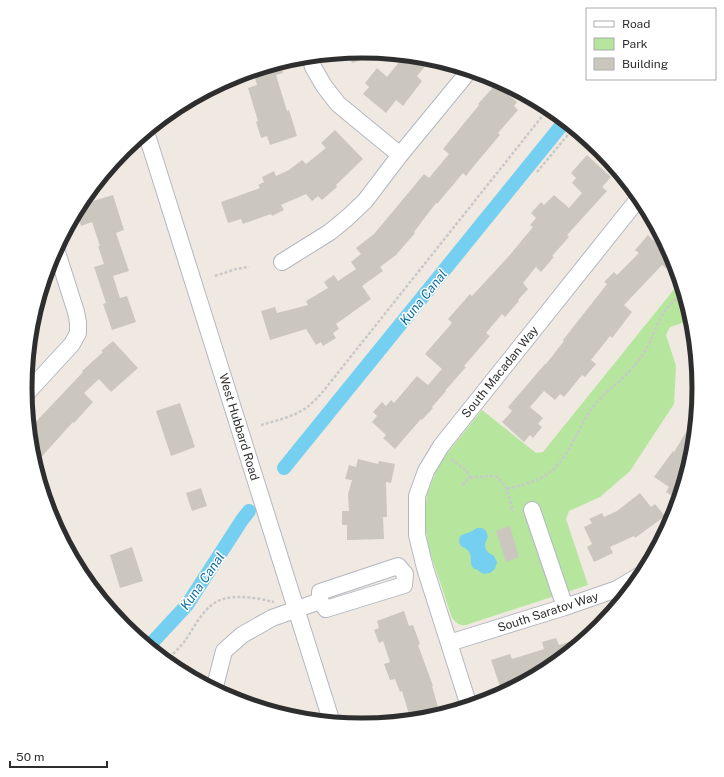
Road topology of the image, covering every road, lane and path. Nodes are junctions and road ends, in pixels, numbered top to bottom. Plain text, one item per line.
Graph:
1 (312, 62) edge
2 (465, 75) edge
3 (544, 114) edge
4 (570, 132) edge
5 (148, 137) edge
6 (400, 155) junction
7 (537, 172) dead end
8 (635, 203) edge
9 (59, 258) edge
10 (282, 262) dead end
11 (249, 267) dead end
12 (215, 276) dead end
13 (679, 298) edge
14 (32, 387) edge
15 (261, 425) dead end
16 (451, 459) dead end
17 (470, 477) junction
18 (463, 485) dead end
19 (507, 489) junction
20 (532, 510) dead end
21 (513, 512) dead end
22 (425, 568) junction
23 (629, 582) edge
24 (274, 602) dead end
25 (565, 607) junction
26 (296, 610) junction
27 (449, 643) junction
28 (170, 657) edge
29 (216, 684) edge
30 (467, 701) edge
31 (330, 717) edge

1 - 6 street
2 - 6 street
3 - 15 path
4 - 7 path
5 - 26 street, West Hubbard Road
6 - 10 street
8 - 22 street, South Macadan Way
9 - 14 street
11 - 12 path
13 - 19 path
16 - 17 path
17 - 18 path
17 - 19 path
19 - 21 path
20 - 25 street
22 - 26 street
22 - 27 street, South Macadan Way
23 - 25 street, South Saratov Way
24 - 28 path
25 - 27 street, South Saratov Way
26 - 29 street
26 - 31 street, West Hubbard Road
27 - 30 street, South Macadan Way

